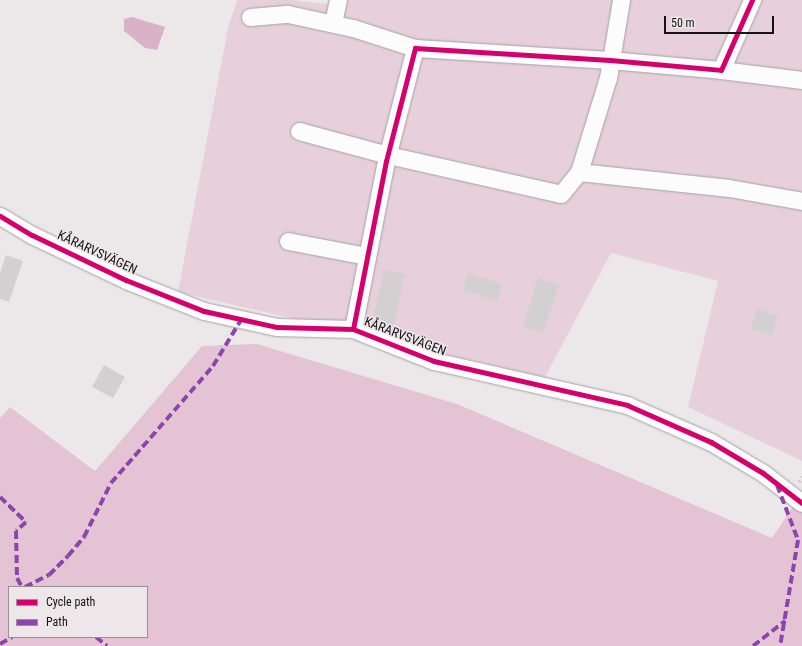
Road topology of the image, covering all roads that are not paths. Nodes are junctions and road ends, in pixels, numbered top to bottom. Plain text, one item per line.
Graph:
1 (338, 0) edge
2 (621, 0) edge
3 (752, 0) edge
4 (250, 17) dead end
5 (333, 23) junction
6 (414, 48) junction
7 (610, 60) junction
8 (721, 70) junction
9 (802, 80) edge
10 (299, 131) dead end
11 (388, 155) junction
12 (579, 172) junction
13 (802, 201) edge
14 (0, 216) edge
15 (288, 241) dead end
16 (366, 256) junction
17 (353, 329) junction
18 (802, 503) edge

1 - 5 street
2 - 7 street
3 - 8 street
4 - 5 street
5 - 6 street
6 - 7 street
6 - 11 street
7 - 8 street
7 - 12 street
8 - 9 street
10 - 11 street
11 - 12 street
11 - 16 street
12 - 13 street
14 - 17 street, KÅRARVSVÄGEN
15 - 16 street
16 - 17 street
17 - 18 street, KÅRARVSVÄGEN

